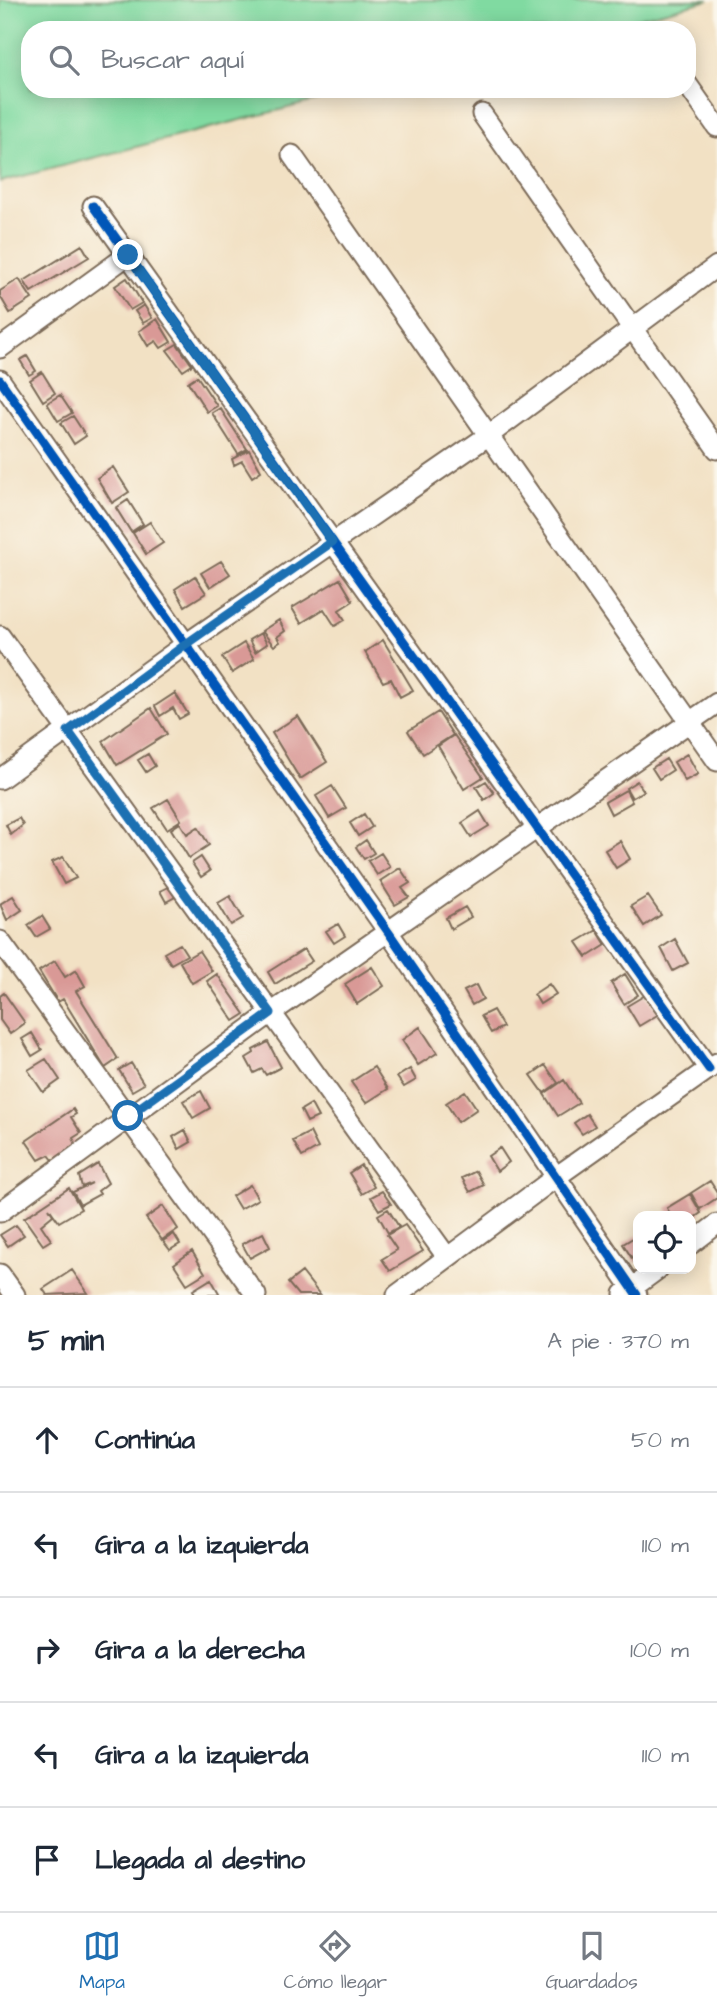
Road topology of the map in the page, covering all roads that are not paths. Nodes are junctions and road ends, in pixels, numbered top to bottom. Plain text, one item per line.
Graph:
1 (696, 97) edge
2 (482, 114) dead end
3 (717, 127) edge
4 (292, 155) dead end
5 (93, 206) dead end
6 (128, 255) junction
7 (717, 266) edge
8 (633, 330) junction
9 (0, 348) edge
10 (0, 380) edge
11 (489, 435) junction
12 (717, 449) edge
13 (332, 542) junction
14 (0, 636) edge
15 (186, 644) junction
16 (717, 703) edge
17 (691, 723) junction
18 (68, 731) junction
19 (717, 761) edge
20 (0, 779) edge
21 (537, 829) junction
22 (389, 933) junction
23 (0, 941) edge
24 (271, 1013) junction
25 (713, 1066) edge
26 (128, 1116) junction
27 (556, 1177) junction
28 (0, 1212) edge
29 (717, 1224) edge
30 (696, 1240) edge
31 (447, 1257) junction
32 (0, 1274) edge
33 (652, 1274) edge
34 (631, 1293) edge
35 (15, 1295) edge
36 (256, 1295) edge
37 (397, 1295) edge

1 - 3 street
2 - 8 street
4 - 11 street
5 - 6 street
6 - 9 street
6 - 13 street
7 - 8 street
8 - 11 street
8 - 12 street
10 - 15 street
11 - 13 street
11 - 17 street
13 - 15 street
13 - 21 street
14 - 18 street
15 - 18 street
15 - 22 street
16 - 17 street
17 - 19 street
17 - 21 street
18 - 20 street
18 - 24 street
21 - 22 street
21 - 25 street
22 - 24 street
22 - 27 street
23 - 26 street
24 - 26 street
24 - 31 street
25 - 27 street
26 - 28 street
26 - 36 street
27 - 31 street
27 - 34 street
29 - 30 street
31 - 37 street
32 - 35 street
33 - 34 street

